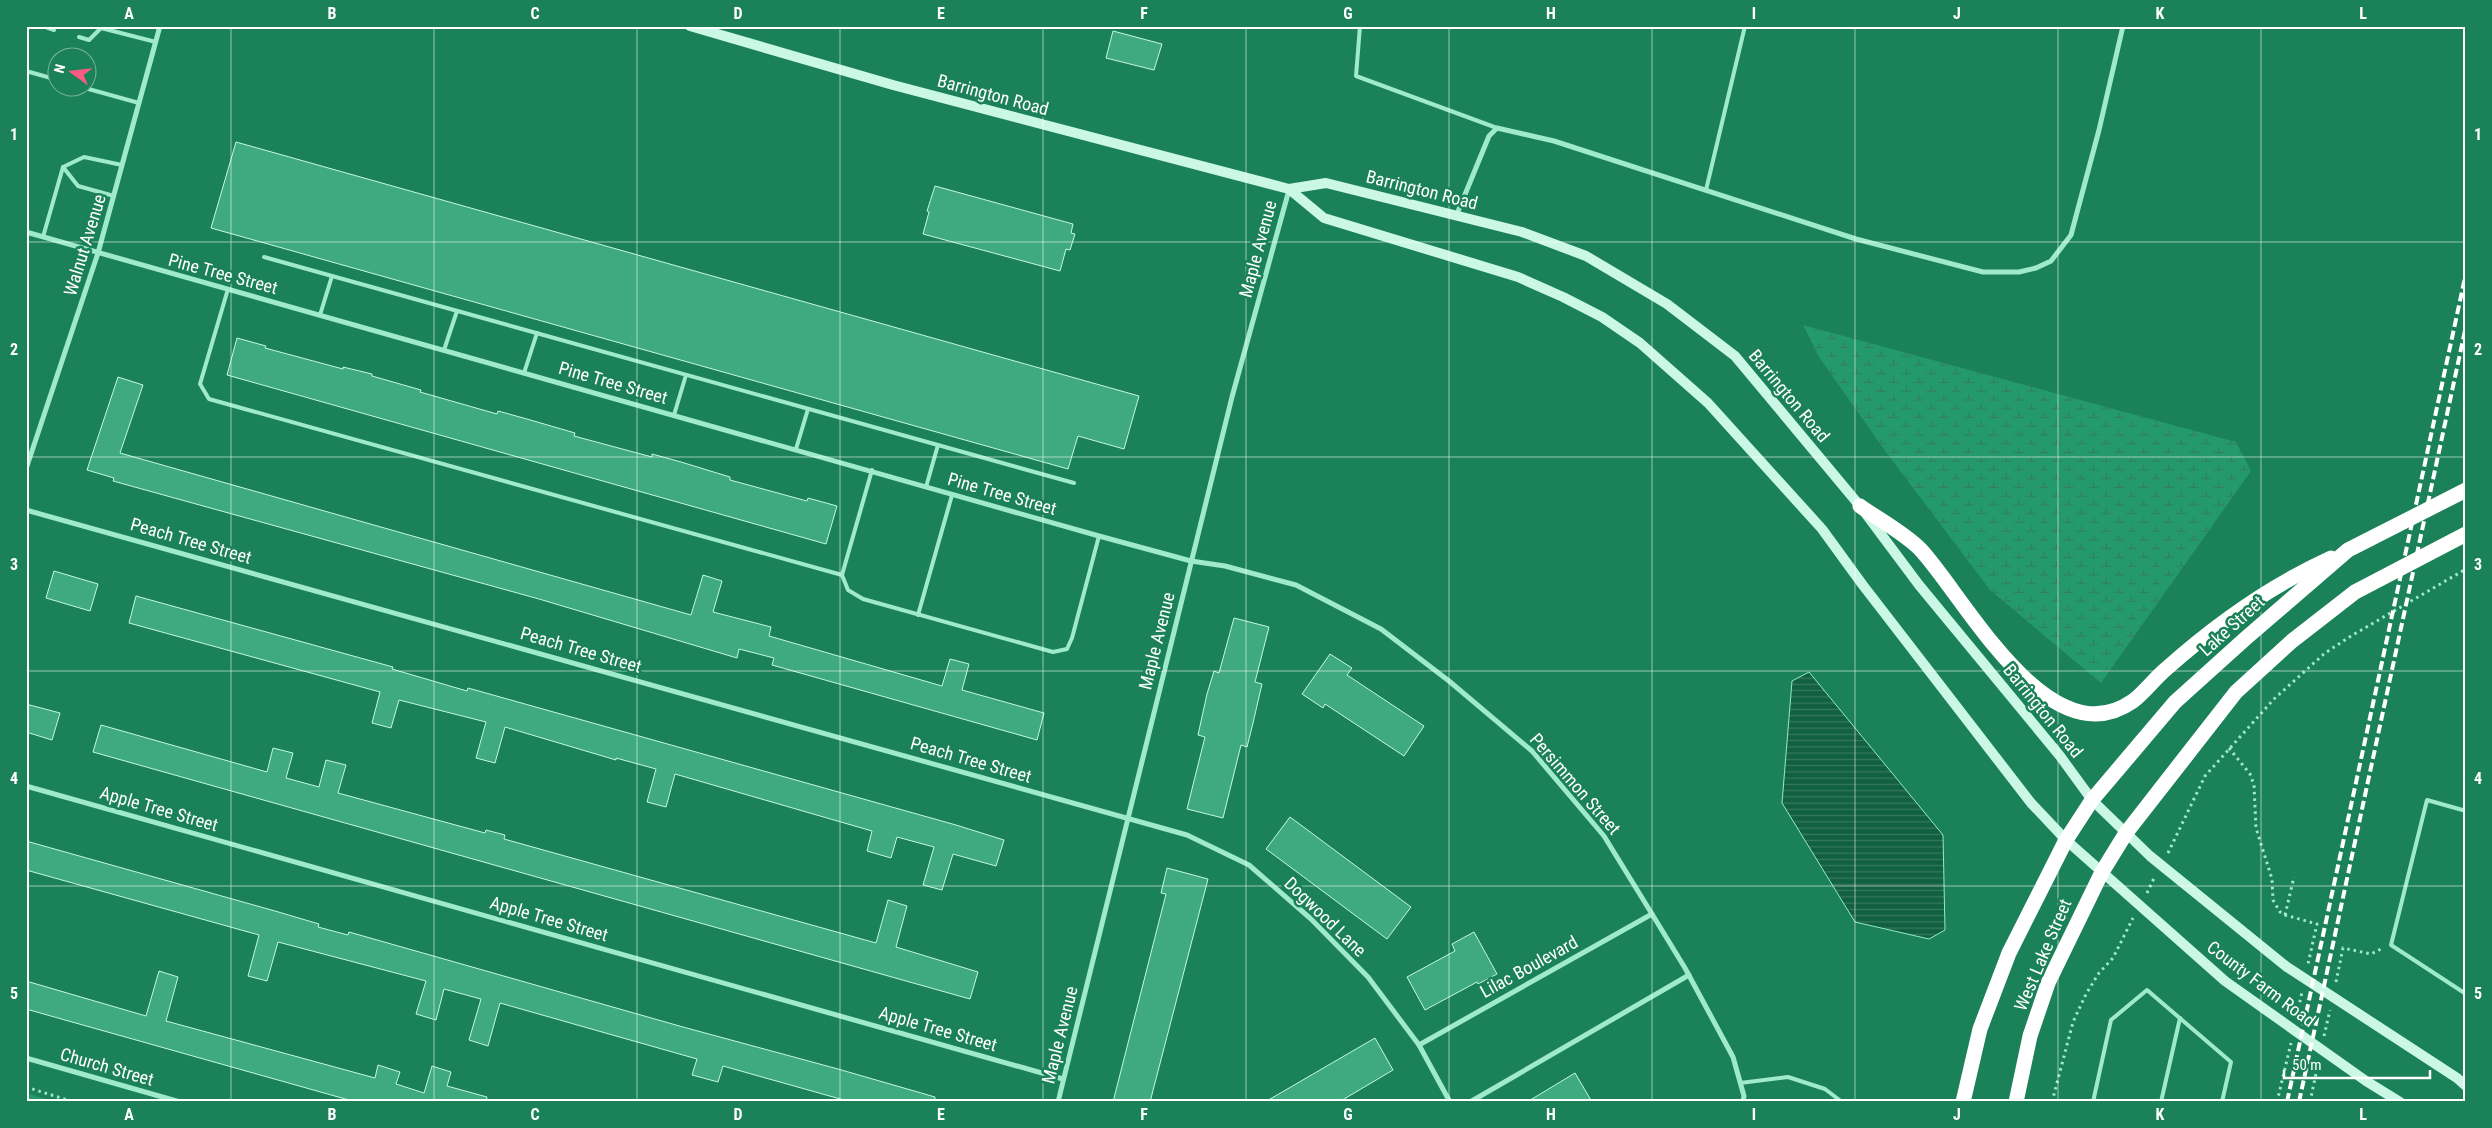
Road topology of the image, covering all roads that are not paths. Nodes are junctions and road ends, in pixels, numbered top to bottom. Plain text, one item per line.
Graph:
1 (43, 26) edge
2 (160, 26) edge
3 (690, 26) edge
4 (1360, 26) edge
5 (1745, 26) edge
6 (2123, 26) edge
7 (54, 30) dead end
8 (718, 30) edge
9 (79, 37) dead end
10 (156, 42) junction
11 (26, 71) edge
12 (48, 77) edge
13 (98, 91) edge
14 (139, 102) junction
15 (1497, 128) junction
16 (122, 165) junction
17 (62, 167) junction
18 (1289, 189) junction
19 (1706, 190) junction
20 (114, 196) junction
21 (1457, 214) junction
22 (26, 232) edge
23 (43, 237) junction
24 (98, 253) junction
25 (264, 257) dead end
26 (332, 276) junction
27 (228, 289) junction
28 (457, 311) junction
29 (320, 315) junction
30 (537, 333) junction
31 (444, 350) junction
32 (524, 372) junction
33 (686, 375) junction
34 (808, 408) junction
35 (674, 415) junction
36 (938, 445) junction
37 (796, 449) junction
38 (26, 468) edge
39 (872, 470) junction
40 (1074, 483) dead end
41 (926, 487) junction
42 (2466, 490) edge
43 (952, 495) junction
44 (1860, 506) junction
45 (26, 510) edge
46 (2466, 534) edge
47 (1100, 536) junction
48 (2348, 550) junction
49 (1191, 561) junction
50 (842, 575) junction
51 (918, 615) junction
52 (26, 786) edge
53 (2092, 800) junction
54 (2466, 811) edge
55 (1128, 818) junction
56 (2126, 832) junction
57 (2066, 840) junction
58 (2102, 872) junction
59 (1652, 914) junction
60 (1689, 976) junction
61 (2466, 994) edge
62 (2180, 1018) junction
63 (1419, 1044) junction
64 (26, 1058) edge
65 (1064, 1079) junction
66 (1740, 1083) junction
67 (2466, 1086) edge
68 (180, 1102) edge
69 (1058, 1102) edge
70 (1450, 1102) edge
71 (1470, 1102) edge
72 (1744, 1102) edge
73 (1842, 1102) edge
74 (1963, 1102) edge
75 (2016, 1102) edge
76 (2093, 1102) edge
77 (2161, 1102) edge
78 (2222, 1102) edge
79 (2400, 1102) edge

1 - 7 lane
2 - 10 street, Walnut Avenue
3 - 8 main road, Barrington Road
4 - 15 lane
5 - 19 lane
6 - 19 street
8 - 18 main road, Barrington Road
9 - 10 lane
10 - 14 street, Walnut Avenue
11 - 12 lane
13 - 14 lane
14 - 16 street, Walnut Avenue
15 - 19 street
15 - 21 street
16 - 17 lane
16 - 20 street, Walnut Avenue
17 - 20 lane
17 - 23 lane
18 - 21 main road, Barrington Road
18 - 49 street, Maple Avenue
18 - 57 main road, Barrington Road
20 - 24 street, Walnut Avenue
21 - 44 main road, Barrington Road
22 - 23 street, Pine Tree Street
23 - 24 street, Pine Tree Street
24 - 27 street, Pine Tree Street
24 - 38 street, Walnut Avenue
25 - 26 lane
26 - 28 lane
26 - 29 lane
27 - 29 street, Pine Tree Street
27 - 50 lane
28 - 30 lane
28 - 31 lane
29 - 31 street, Pine Tree Street
30 - 32 lane
30 - 33 lane
31 - 32 street, Pine Tree Street
32 - 35 street, Pine Tree Street
33 - 34 lane
33 - 35 lane
34 - 36 lane
34 - 37 lane
35 - 37 street, Pine Tree Street
36 - 40 lane
36 - 41 lane
37 - 39 street, Pine Tree Street
39 - 41 street, Pine Tree Street
39 - 50 lane
41 - 43 street, Pine Tree Street
42 - 48 highway, Lake Street
43 - 47 street, Pine Tree Street
43 - 51 lane
44 - 48 highway
44 - 53 main road, Barrington Road
45 - 55 street, Peach Tree Street
46 - 56 highway
47 - 49 street, Pine Tree Street
47 - 51 lane
48 - 53 highway, Lake Street
49 - 55 street, Maple Avenue
49 - 59 street, Persimmon Street
50 - 51 lane
52 - 65 street, Apple Tree Street
53 - 56 main road, Barrington Road
53 - 57 highway, Lake Street
54 - 61 lane
55 - 63 street, Dogwood Lane
55 - 65 street, Maple Avenue
56 - 58 highway, West Lake Street
56 - 67 main road, County Farm Road
57 - 58 main road, County Farm Road
57 - 74 highway, West Lake Street
58 - 75 highway, West Lake Street
58 - 79 main road, County Farm Road
59 - 60 street, Persimmon Street
59 - 63 street, Lilac Boulevard
60 - 66 street, Persimmon Street
60 - 71 street
62 - 76 lane
62 - 77 lane
62 - 78 lane
63 - 70 street, Dogwood Lane
64 - 68 street, Church Street
65 - 69 street, Maple Avenue
66 - 72 street, Persimmon Street
66 - 73 lane

